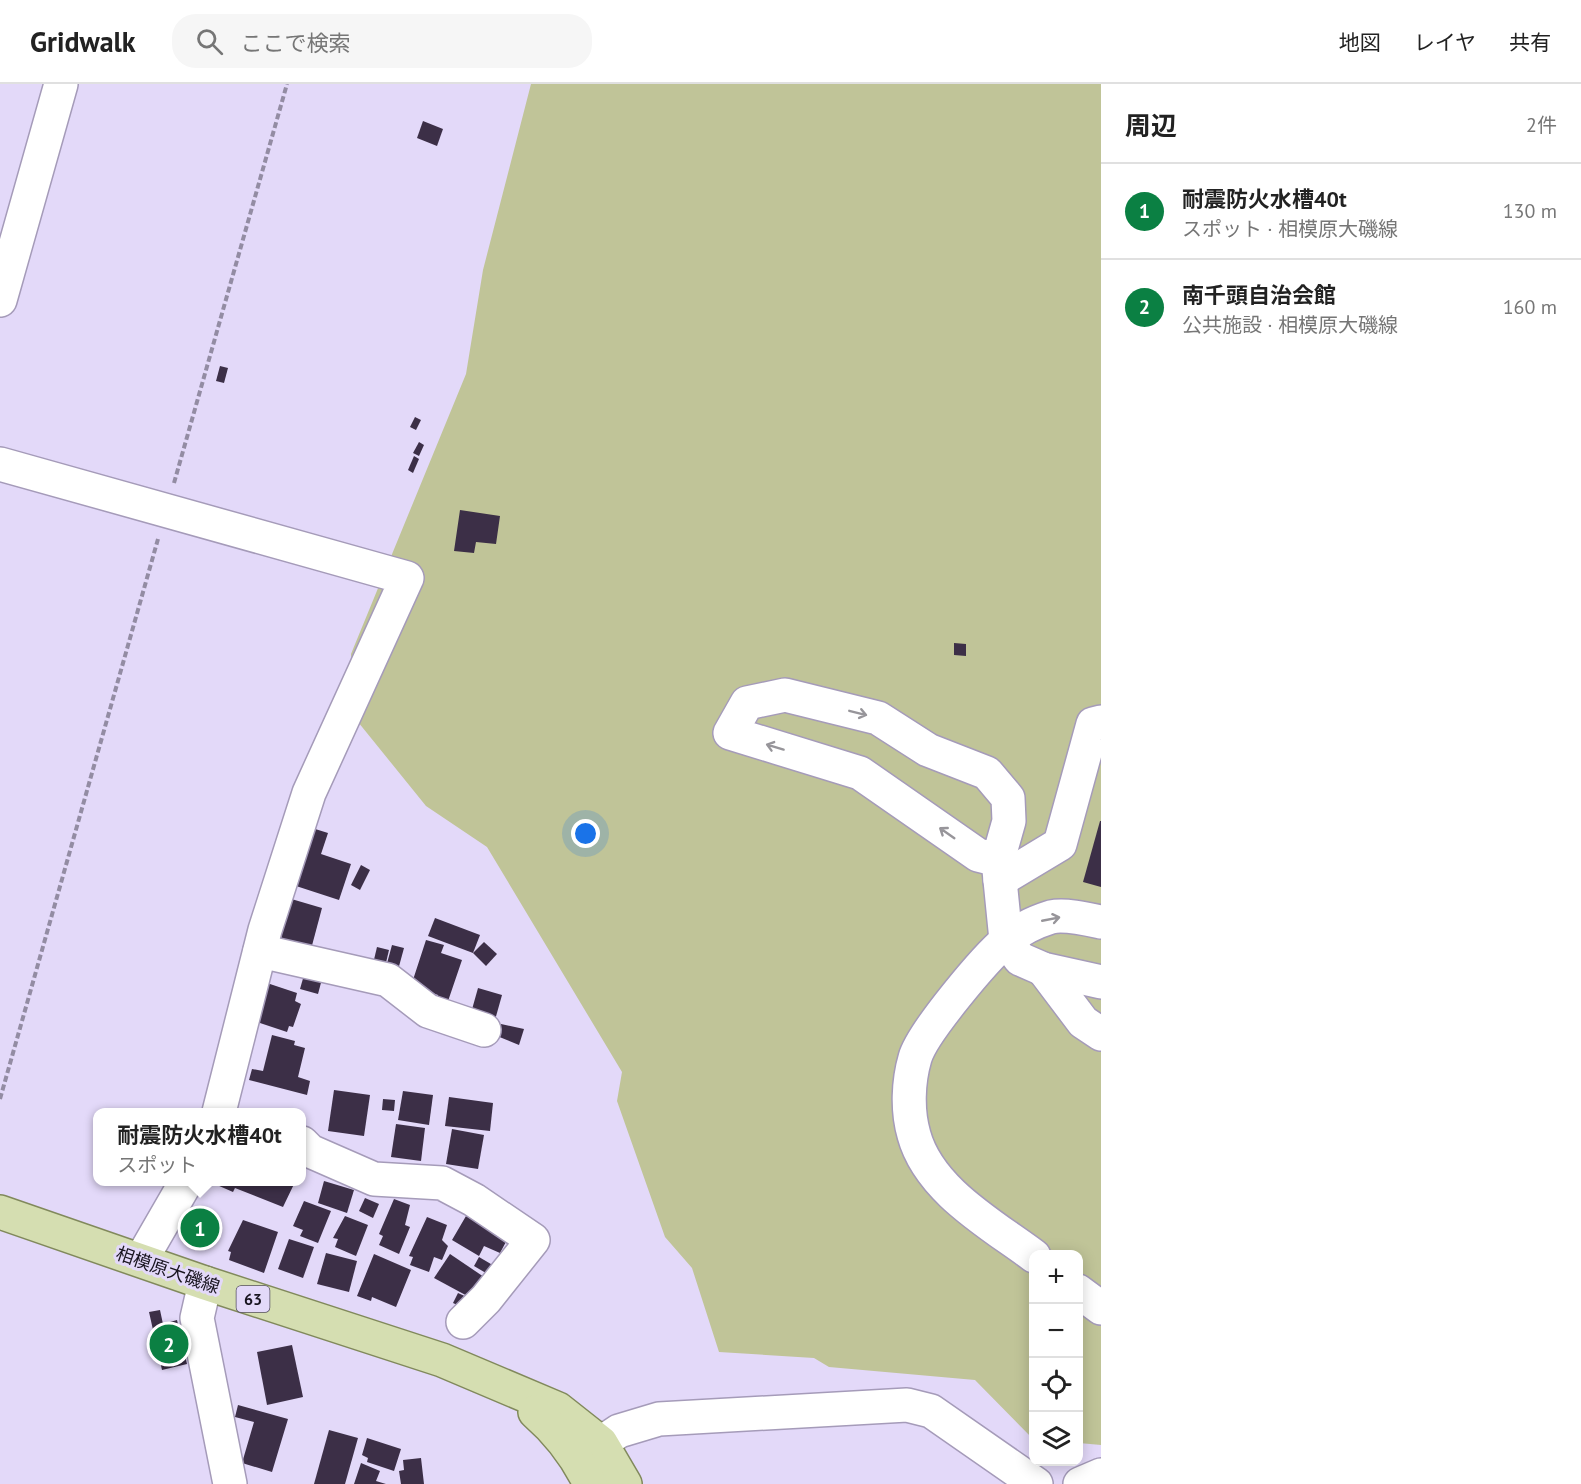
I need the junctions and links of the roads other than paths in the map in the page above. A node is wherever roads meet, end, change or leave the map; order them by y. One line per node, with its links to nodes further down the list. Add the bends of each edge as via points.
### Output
1 (61, 84): 2 (street)
2 (0, 300)
3 (0, 464): 8 (street, via 407,578 309,794)
4 (1101, 722): 5 (street, via 1094,724 1060,844)
5 (999, 870): 5 (street, one-way to 5, via 860,773 730,733 747,703 785,695 878,718 928,750 987,773 1008,798 1009,821); 7 (street)
6 (1101, 922): 7 (street, one-way to 6, via 1054,916)
7 (1006, 940): 9 (street, via 1020,959); 17 (street, via 939,1018 915,1056 909,1091 914,1135 929,1166 959,1200)
8 (260, 951): 11 (street, via 388,980 428,1011); 13 (street)
9 (1043, 969): 10 (street); 12 (street, via 1083,1022)
10 (1101, 982)
11 (472, 1030)
12 (1101, 1034)
13 (226, 1108)
14 (306, 1147): 22 (street, via 374,1179 442,1184 474,1200 533,1240)
15 (184, 1186): 18 (street)
16 (0, 1212): 18 (main road, 相模原大磯線 / 63)
17 (1029, 1252)
18 (141, 1260): 19 (main road, 相模原大磯線 / 63)
19 (205, 1283): 23 (main road, 相模原大磯線 / 63, via 442,1360); 26 (street, via 197,1318)
20 (1083, 1294): 21 (street)
21 (1101, 1308)
22 (463, 1322)
23 (506, 1388): 24 (main road, 相模原大磯線 / 63, via 558,1409); 27 (main road, 相模原大磯線 / 63, via 549,1425 581,1465)
24 (601, 1443): 28 (main road, 相模原大磯線 / 63); 29 (street, via 619,1431 659,1419 907,1405 931,1411)
25 (1101, 1475): 30 (street)
26 (230, 1484)
27 (590, 1484)
28 (625, 1484)
29 (1036, 1484)
30 (1080, 1484)

